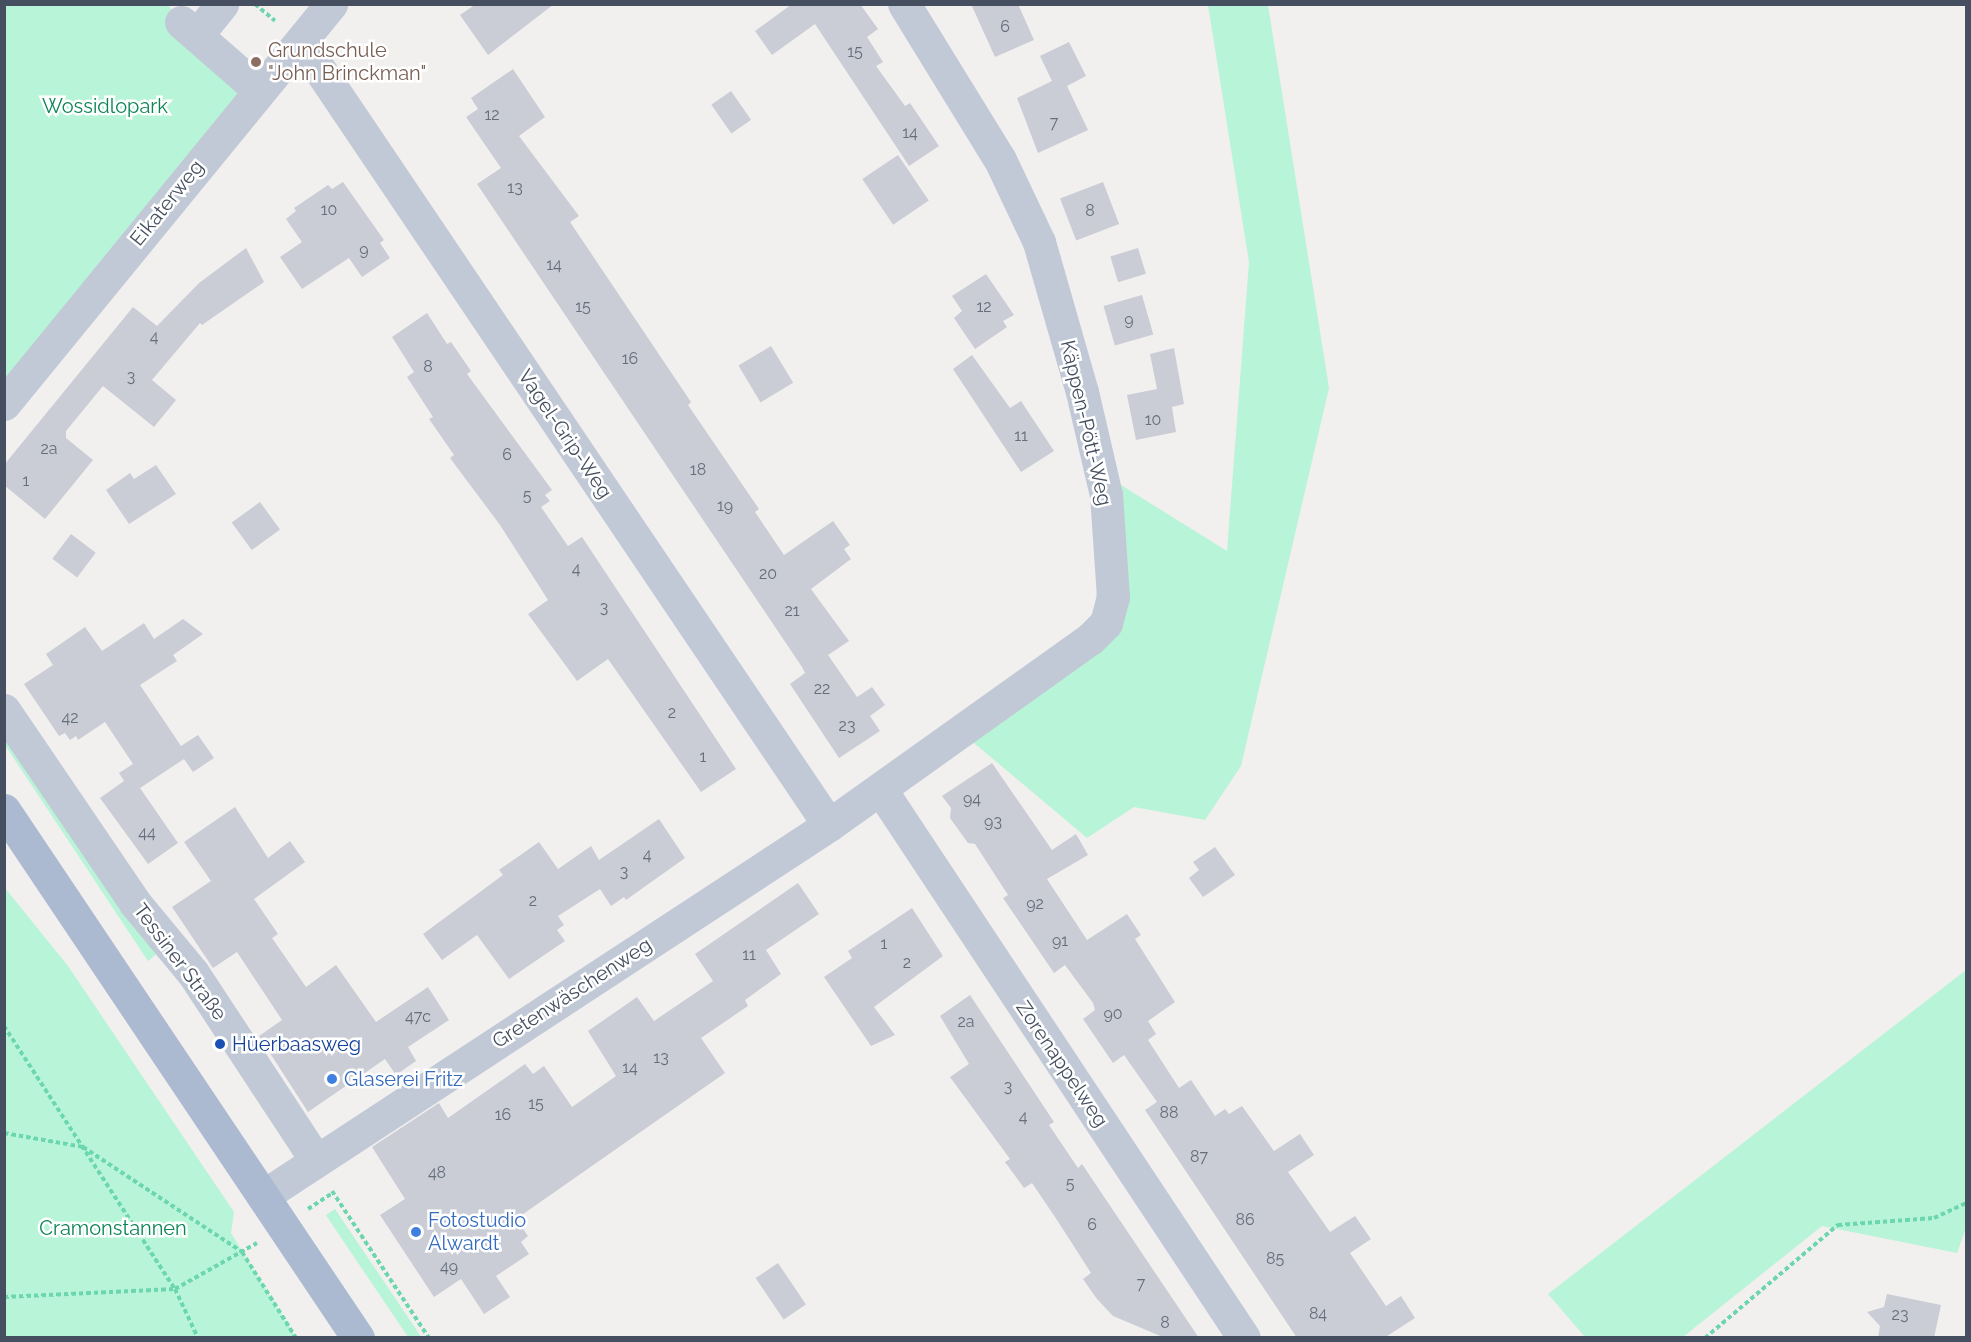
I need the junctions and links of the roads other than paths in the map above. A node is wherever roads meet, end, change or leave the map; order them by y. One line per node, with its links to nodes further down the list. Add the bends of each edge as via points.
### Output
1 (222, 4): 5 (street, via 189,28)
2 (331, 4): 4 (street, Eikaterweg)
3 (908, 8): 8 (street, Käppen-Pött-Weg, via 1000,160 1039,242 1106,495 1113,597 1106,623 1090,639)
4 (301, 42): 5 (street, Eikaterweg); 10 (street, Vagel-Grip-Weg)
5 (259, 90): 6 (street, Eikaterweg)
6 (4, 404)
7 (4, 710): 11 (street, Tessiner Straße, via 135,903 193,973)
8 (880, 790): 10 (street, Gretenwäschenweg); 14 (street, Zorenappelweg)
9 (4, 810): 12 (main road)
10 (829, 825): 11 (street, Gretenwäschenweg)
11 (316, 1160): 12 (street, Gretenwäschenweg)
12 (263, 1196): 13 (main road)
13 (358, 1338)
14 (1244, 1338)

